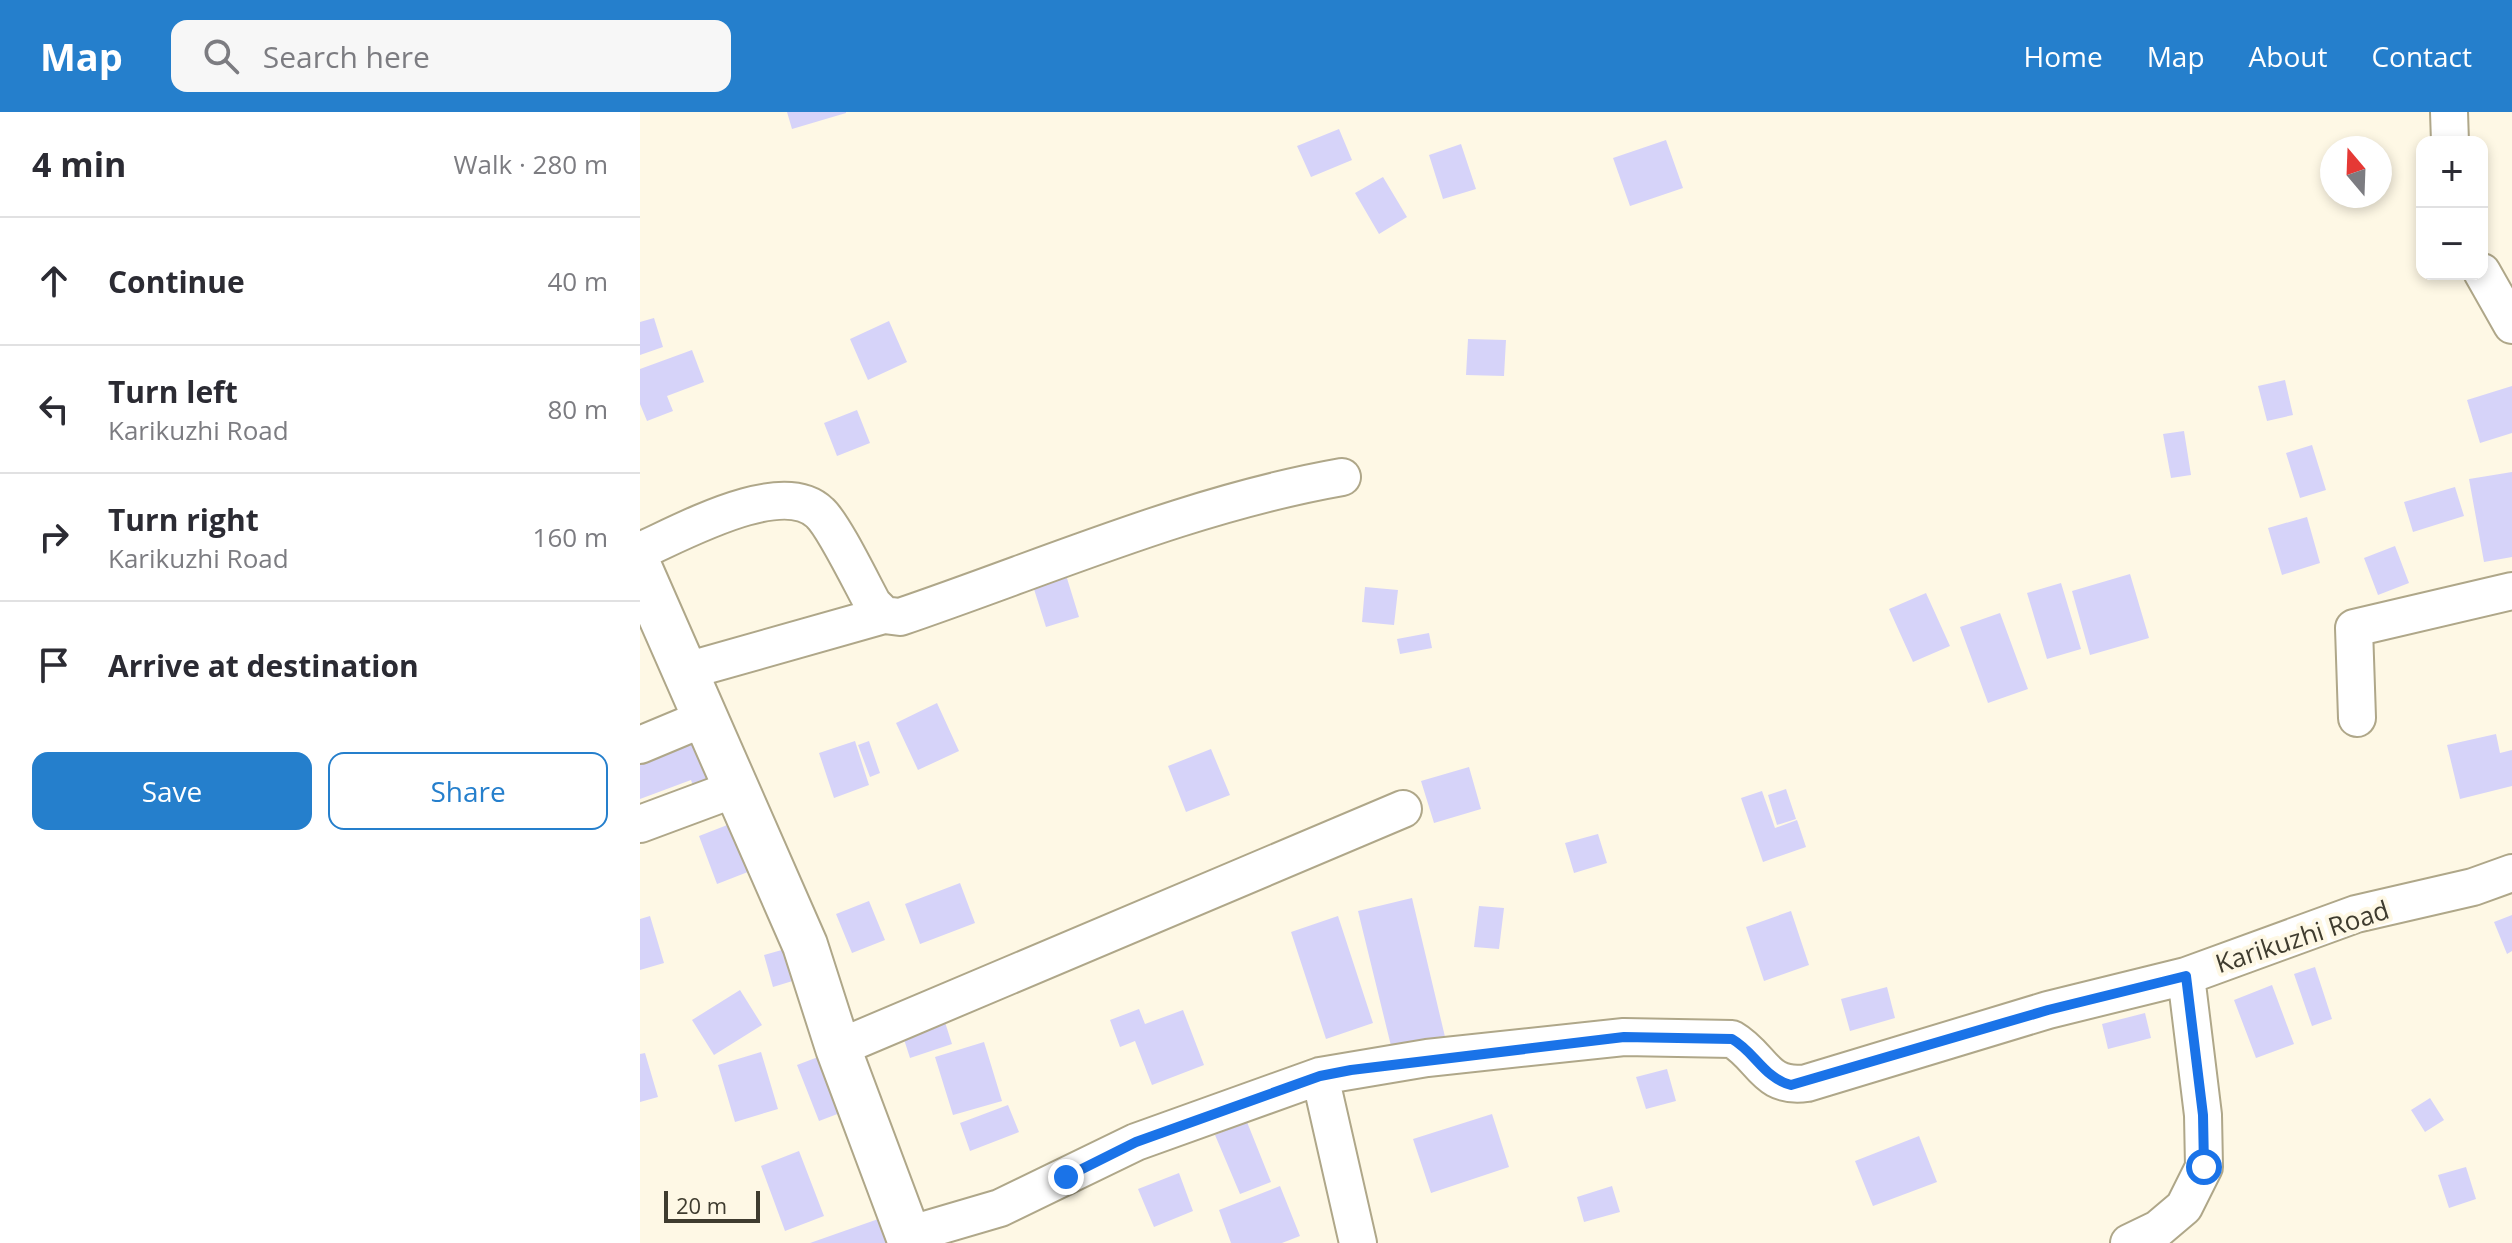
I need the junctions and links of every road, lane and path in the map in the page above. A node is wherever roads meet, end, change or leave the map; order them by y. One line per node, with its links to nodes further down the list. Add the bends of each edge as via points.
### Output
1 (2449, 112): 2 (street)
2 (2450, 136)
3 (2487, 280): 4 (street)
4 (2512, 325)
5 (1342, 477): 9 (street, via 1217,506 900,617)
6 (640, 551): 9 (street, via 767,501 796,499 820,513)
7 (640, 569): 10 (main road)
8 (2512, 591): 12 (street, via 2354,628)
9 (884, 615): 10 (street)
10 (686, 671): 11 (main road)
11 (707, 717): 13 (street); 14 (main road)
12 (2357, 718)
13 (640, 745)
14 (737, 788): 16 (street); 19 (main road, via 805,945)
15 (1403, 809): 19 (street)
16 (640, 824)
17 (2512, 873): 18 (street, Karikuzhi Road, via 2356,914)
18 (2186, 976): 20 (street, Karikuzhi Road, via 1791,1085 1777,1081 1732,1039 1624,1037 1427,1058); 23 (street, via 2204,1167 2184,1207 2158,1229)
19 (838, 1048): 21 (main road)
20 (1320, 1076): 21 (street, Karikuzhi Road, via 1136,1142 1000,1208); 22 (street)
21 (910, 1239)
22 (1358, 1243)
23 (2129, 1243)

